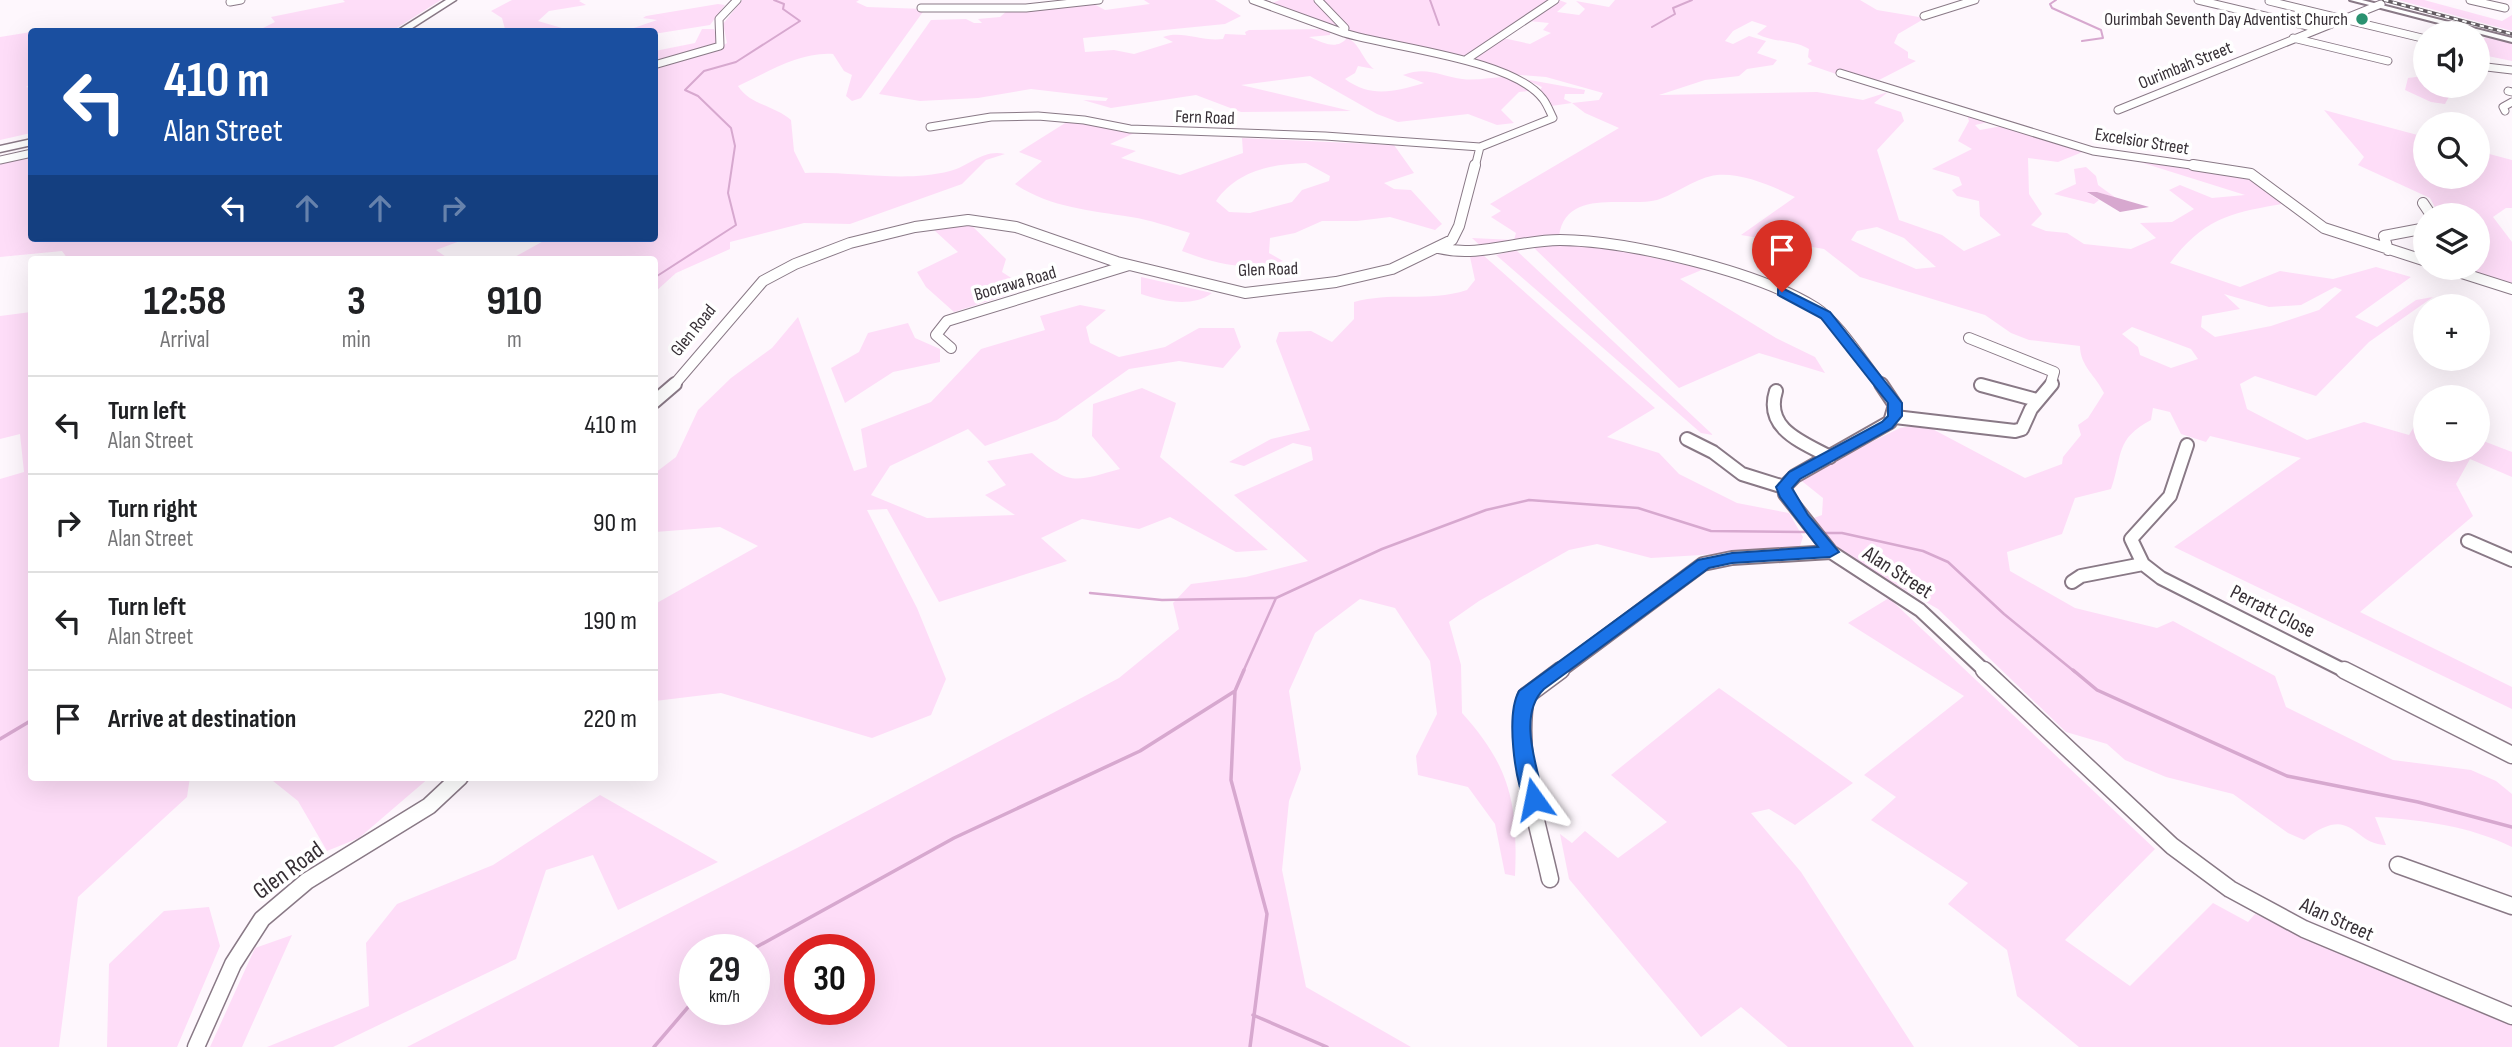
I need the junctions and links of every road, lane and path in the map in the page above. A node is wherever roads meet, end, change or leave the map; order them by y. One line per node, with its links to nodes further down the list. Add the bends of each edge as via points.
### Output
1 (241, 0): 14 (street)
2 (452, 0): 21 (highway)
3 (737, 0): 30 (street, via 720,16 720,46)
4 (1099, 0): 17 (street, via 1026,8)
5 (1253, 0): 24 (street)
6 (1318, 0): 24 (street, via 1345,28)
7 (1555, 0): 28 (street)
8 (1975, 0): 19 (street)
9 (2197, 0): 23 (street)
10 (2354, 0): 16 (main road)
11 (2364, 0): 16 (main road)
12 (2470, 0): 18 (street)
13 (2269, 1): 20 (street)
14 (230, 2)
15 (463, 2): 22 (highway)
16 (2379, 5): 20 (street, Ourimbah Street); 27 (main road)
17 (921, 8)
18 (2505, 8)
19 (1924, 16)
20 (2341, 18): 23 (street, Ourimbah Street); 25 (street)
21 (406, 28)
22 (422, 28)
23 (2316, 28): 26 (street, Ourimbah Street)
24 (1344, 33): 28 (street, via 1367,42)
25 (2413, 36)
26 (2293, 38): 29 (street); 35 (street, Ourimbah Street)
27 (2512, 39)
28 (1466, 59): 41 (street, via 1533,88 1546,99 1553,116)
29 (2388, 61)
30 (658, 64)
31 (2490, 67): 32 (street)
32 (2512, 70)
33 (1840, 73): 47 (street, Excelsior Street, via 2093,151 2251,174 2324,228)
34 (2512, 102): 36 (street, via 2503,107)
35 (2118, 110)
36 (2505, 111)
37 (930, 127): 41 (street, Fern Road, via 990,117 1038,116 1130,129)
38 (28, 137): 39 (highway)
39 (0, 143)
40 (28, 143): 42 (highway)
41 (1480, 147): 46 (street, Glen Road, via 1460,226 1452,240)
42 (0, 149)
43 (28, 154): 44 (street)
44 (0, 160)
45 (2413, 230): 47 (street, via 2384,236)
46 (1438, 248): 49 (street, Glen Road, via 1377,273 1259,292 1231,290); 58 (street, via 1471,255 1544,240 1586,242 1715,268 1761,283 1825,315 1892,398)
47 (2388, 250): 48 (street, Excelsior Street)
48 (2413, 257)
49 (1130, 265): 53 (street, Boorawa Road, via 947,321 936,335); 56 (street, Glen Road, via 1016,227 968,220 850,243 763,281)
50 (2484, 280): 51 (street)
51 (2512, 289)
52 (1969, 338): 57 (street, via 2054,372 2054,381)
53 (951, 348)
54 (1980, 385): 57 (street)
55 (1776, 391): 61 (street, via 1769,405 1771,416)
56 (658, 399)
57 (2037, 400): 58 (street, via 2022,429 2015,431)
58 (1895, 416): 61 (street)
59 (1687, 439): 62 (street, via 1742,474)
60 (2187, 445): 66 (street, via 2170,496 2131,539)
61 (1830, 457): 62 (street)
62 (1784, 487): 64 (street, Alan Street)
63 (2468, 541): 65 (street)
64 (1830, 552): 71 (street, via 1703,564 1526,696 1521,710 1523,747); 73 (street, Alan Street, via 1920,610 2172,846 2230,889 2304,929)
65 (2512, 559)
66 (2143, 565): 67 (street, via 2081,576); 68 (street, Perratt Close)
67 (2072, 582)
68 (2512, 755)
69 (457, 781): 74 (street, Glen Road, via 260,920)
70 (2398, 865): 72 (street)
71 (1550, 878)
72 (2512, 906)
73 (2512, 1016)
74 (196, 1047)

